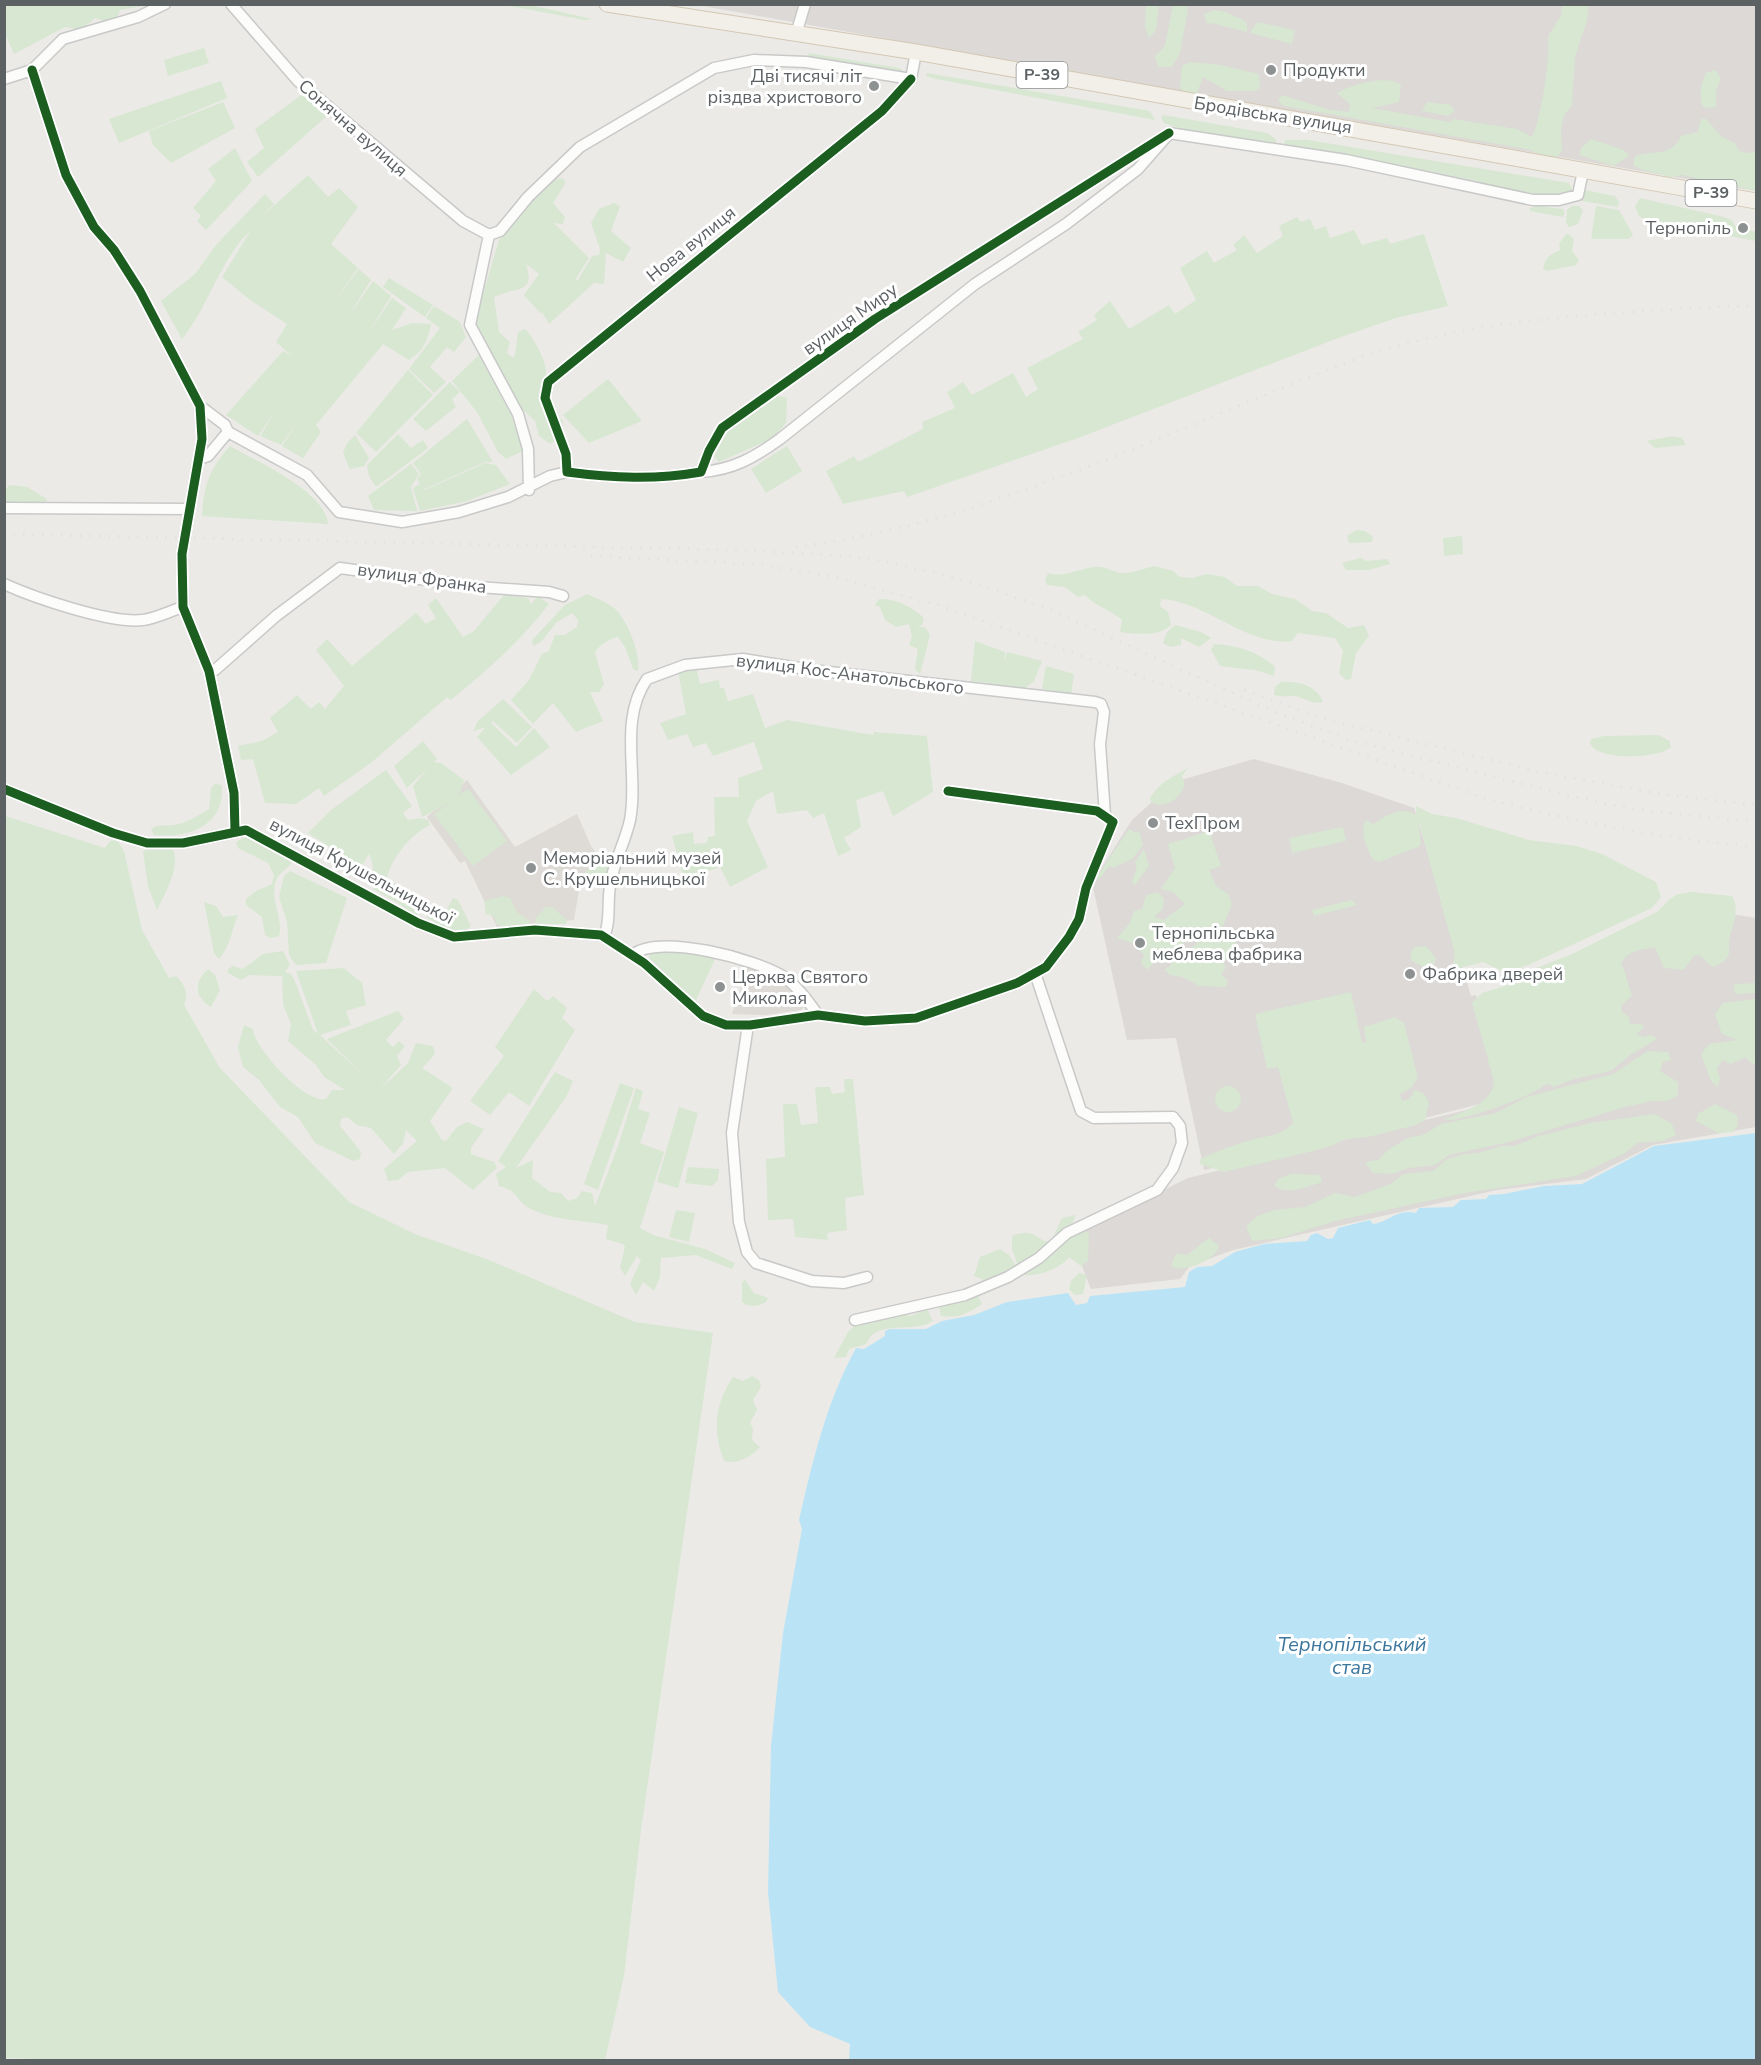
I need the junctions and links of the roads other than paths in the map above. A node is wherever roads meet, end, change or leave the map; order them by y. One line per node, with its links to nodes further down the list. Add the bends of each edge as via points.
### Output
1 (165, 4): 7 (street, via 138,17 63,39)
2 (231, 4): 13 (street, Сонячна вулиця, via 298,81 463,220)
3 (607, 4): 5 (main road, Р-39)
4 (805, 4): 5 (street)
5 (792, 33): 6 (main road, Бродівська вулиця / Р-39)
6 (916, 52): 9 (street); 11 (main road, Бродівська вулиця / Р-39)
7 (32, 70): 8 (street); 14 (street, via 66,175 94,227 140,291)
8 (4, 79)
9 (911, 79): 13 (street, via 806,62 754,60 714,68 580,147 528,197 500,231); 17 (street, Нова вулиця, via 882,111 548,382 545,398 566,454)
10 (1169, 133): 11 (street, via 1346,160 1533,200 1578,195); 18 (street, via 1130,176 975,284 780,439 751,460 727,469); 18 (street, вулиця Миру, via 875,319 722,428)
11 (1583, 171): 12 (main road, Бродівська вулиця / Р-39)
12 (1756, 201)
13 (489, 236): 19 (street, via 470,325 518,414 528,449)
14 (200, 406): 15 (street, via 225,425); 16 (street)
15 (228, 432): 16 (street, via 208,456); 19 (street, via 307,475 339,513 402,522 459,512)
16 (199, 459): 21 (street)
17 (567, 472): 18 (street, via 632,479); 19 (street)
18 (701, 472)
19 (529, 487)
20 (4, 508): 21 (street)
21 (190, 509): 24 (street, via 182,554)
22 (4, 584): 24 (street, via 127,620 144,620)
23 (563, 596): 25 (street, вулиця Франка, via 340,568)
24 (183, 607): 25 (street)
25 (209, 671): 29 (street, via 234,793)
26 (4, 789): 29 (street, via 147,843 183,843)
27 (948, 791): 28 (street, via 1033,800 1097,811)
28 (1109, 818): 30 (street, вулиця Кос-Анатольського, via 1100,744 1104,712 1101,704 743,659 685,665 647,679 638,698 630,749 630,820 611,876 609,927); 32 (street, вулиця Крушельницької, via 1079,919 1056,956)
29 (235, 831): 30 (street, вулиця Крушельницької, via 257,834 446,935 473,937 535,930)
30 (604, 936): 31 (street, вулиця Крушельницької)
31 (632, 955): 33 (street, via 639,950 677,947 708,951 764,967 798,989); 34 (street, вулиця Крушельницької, via 703,1016 726,1025)
32 (1035, 973): 33 (street, вулиця Крушельницької, via 916,1018 865,1021); 36 (street, via 1081,1111 1094,1118 1173,1117 1180,1126 1182,1143 1173,1168 1157,1190 1067,1233 1039,1258 1008,1277 966,1295)
33 (818, 1015): 34 (street, вулиця Крушельницької)
34 (748, 1025): 35 (street, via 732,1133 739,1221 747,1251 756,1263 812,1281 844,1283)
35 (867, 1277)
36 (855, 1320)

